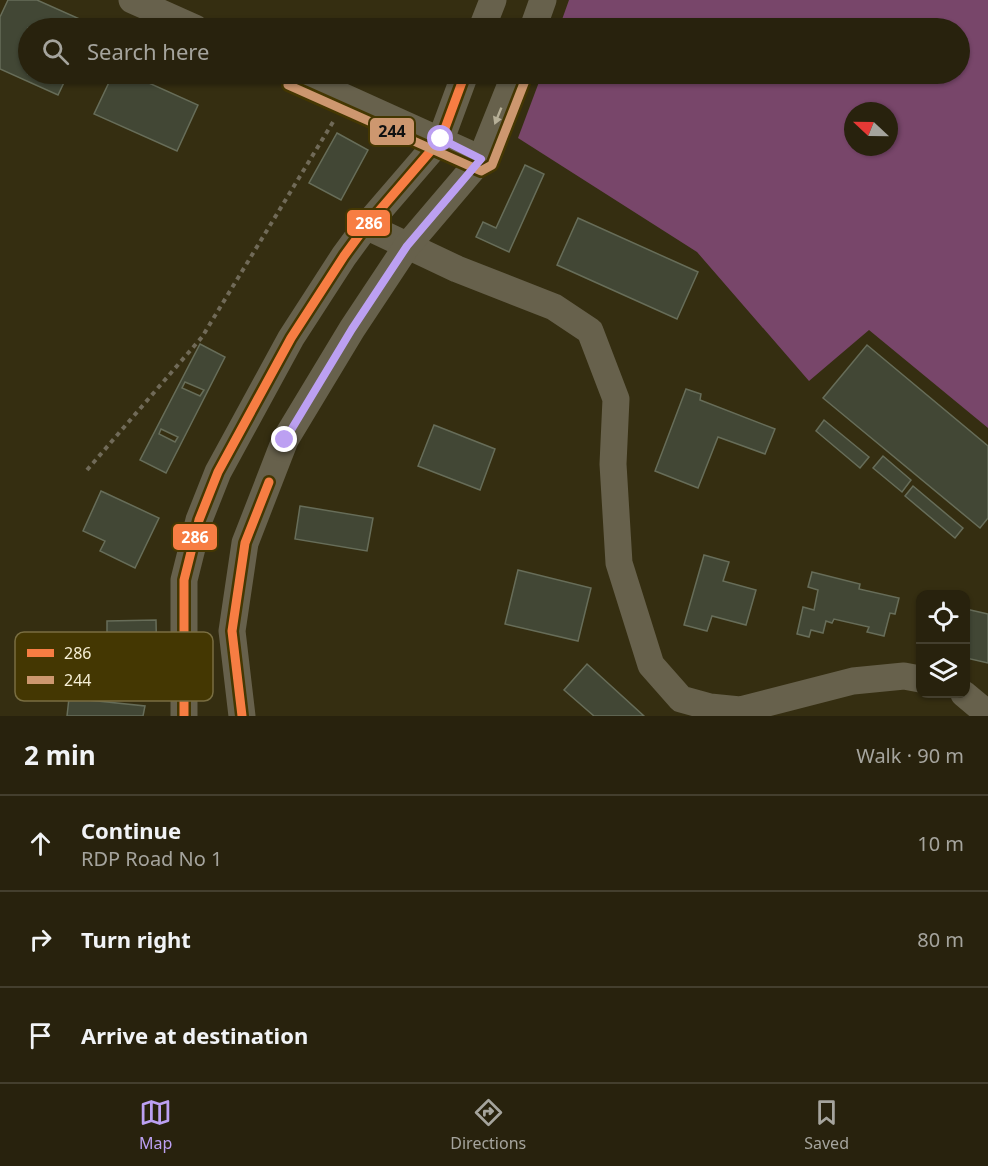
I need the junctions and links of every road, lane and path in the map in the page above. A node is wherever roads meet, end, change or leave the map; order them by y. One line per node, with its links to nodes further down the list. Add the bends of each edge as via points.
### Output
1 (132, 0): 4 (street)
2 (493, 0): 5 (street)
3 (543, 0): 6 (street)
4 (172, 18)
5 (486, 18)
6 (537, 18)
7 (316, 84): 10 (street)
8 (461, 84): 11 (street)
9 (511, 84): 12 (street, one-way to 12)
10 (347, 98): 11 (street); 15 (path, via 202,337)
11 (441, 139): 12 (street); 13 (street)
12 (481, 159): 14 (street)
13 (366, 226): 14 (street); 16 (street, via 291,338 218,472 199,520 184,580)
14 (407, 246): 17 (street, via 554,307 590,331 615,399 619,563 651,665 681,699 740,710 853,681); 22 (street, via 285,440 245,543 232,631)
15 (87, 470)
16 (184, 632)
17 (916, 678)
18 (970, 698): 20 (street)
19 (183, 701): 21 (street)
20 (988, 714)
21 (183, 716)
22 (242, 716)

